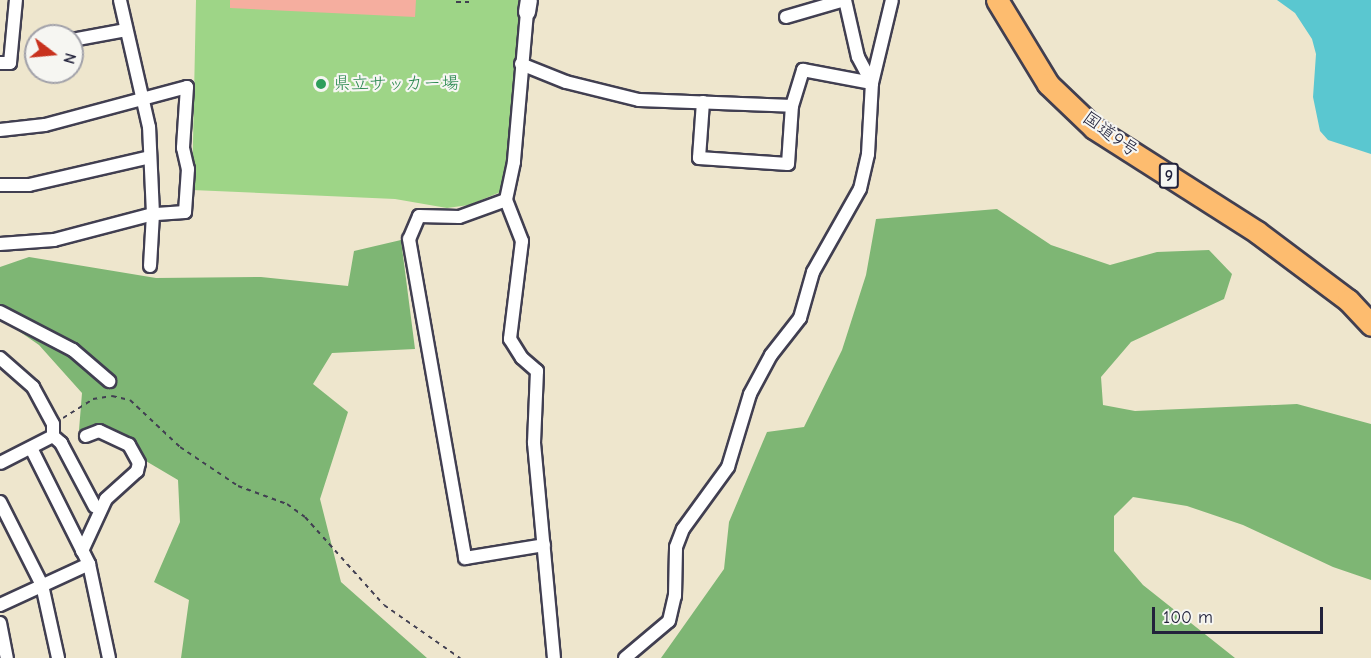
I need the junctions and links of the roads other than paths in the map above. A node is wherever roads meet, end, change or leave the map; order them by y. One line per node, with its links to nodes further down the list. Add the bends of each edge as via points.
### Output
1 (16, 0): 10 (street, via 10,63)
2 (120, 0): 8 (street)
3 (844, 0): 7 (street); 12 (street, via 858,57)
4 (892, 0): 12 (street)
5 (997, 0): 24 (highway, 国道9号 / 9, via 1048,84 1094,128 1257,232 1348,300)
6 (528, 6): 11 (street)
7 (786, 17)
8 (126, 30): 9 (street); 13 (street)
9 (84, 38)
10 (0, 63)
11 (521, 64): 14 (street, via 566,82 639,100); 19 (street, via 514,162)
12 (872, 83): 15 (street, via 802,70); 43 (street, via 868,154 860,189 813,272 800,318 771,355 750,394 728,468 683,530 675,555 675,596 669,621)
13 (141, 102): 16 (street, via 45,125); 17 (street, via 149,127); 20 (street, via 187,87 183,148 188,169 185,212)
14 (703, 102): 15 (street); 15 (street, via 699,158 788,164)
15 (792, 106)
16 (0, 130)
17 (150, 157): 18 (street, via 29,185); 20 (street)
18 (0, 185)
19 (506, 200): 33 (street, via 522,241 510,339 522,358 537,371 534,443); 33 (street, via 459,217 419,216 408,239 465,558)
20 (153, 214): 21 (street, via 54,240); 22 (street)
21 (0, 244)
22 (150, 266)
23 (0, 312): 26 (street, via 73,350)
24 (1371, 324)
25 (0, 357): 27 (street, via 33,387)
26 (109, 381)
27 (53, 430): 29 (street); 32 (street)
28 (86, 436): 34 (street, via 99,431 129,445 139,462 137,471 106,499)
29 (31, 448): 30 (street); 34 (street)
30 (0, 463)
31 (0, 502): 36 (street)
32 (95, 507)
33 (544, 545): 42 (street)
34 (82, 551): 35 (street)
35 (89, 564): 36 (street); 41 (street)
36 (42, 585): 37 (street); 40 (street)
37 (0, 605)
38 (0, 623): 39 (street)
39 (7, 658)
40 (58, 658)
41 (109, 658)
42 (554, 658)
43 (625, 658)

